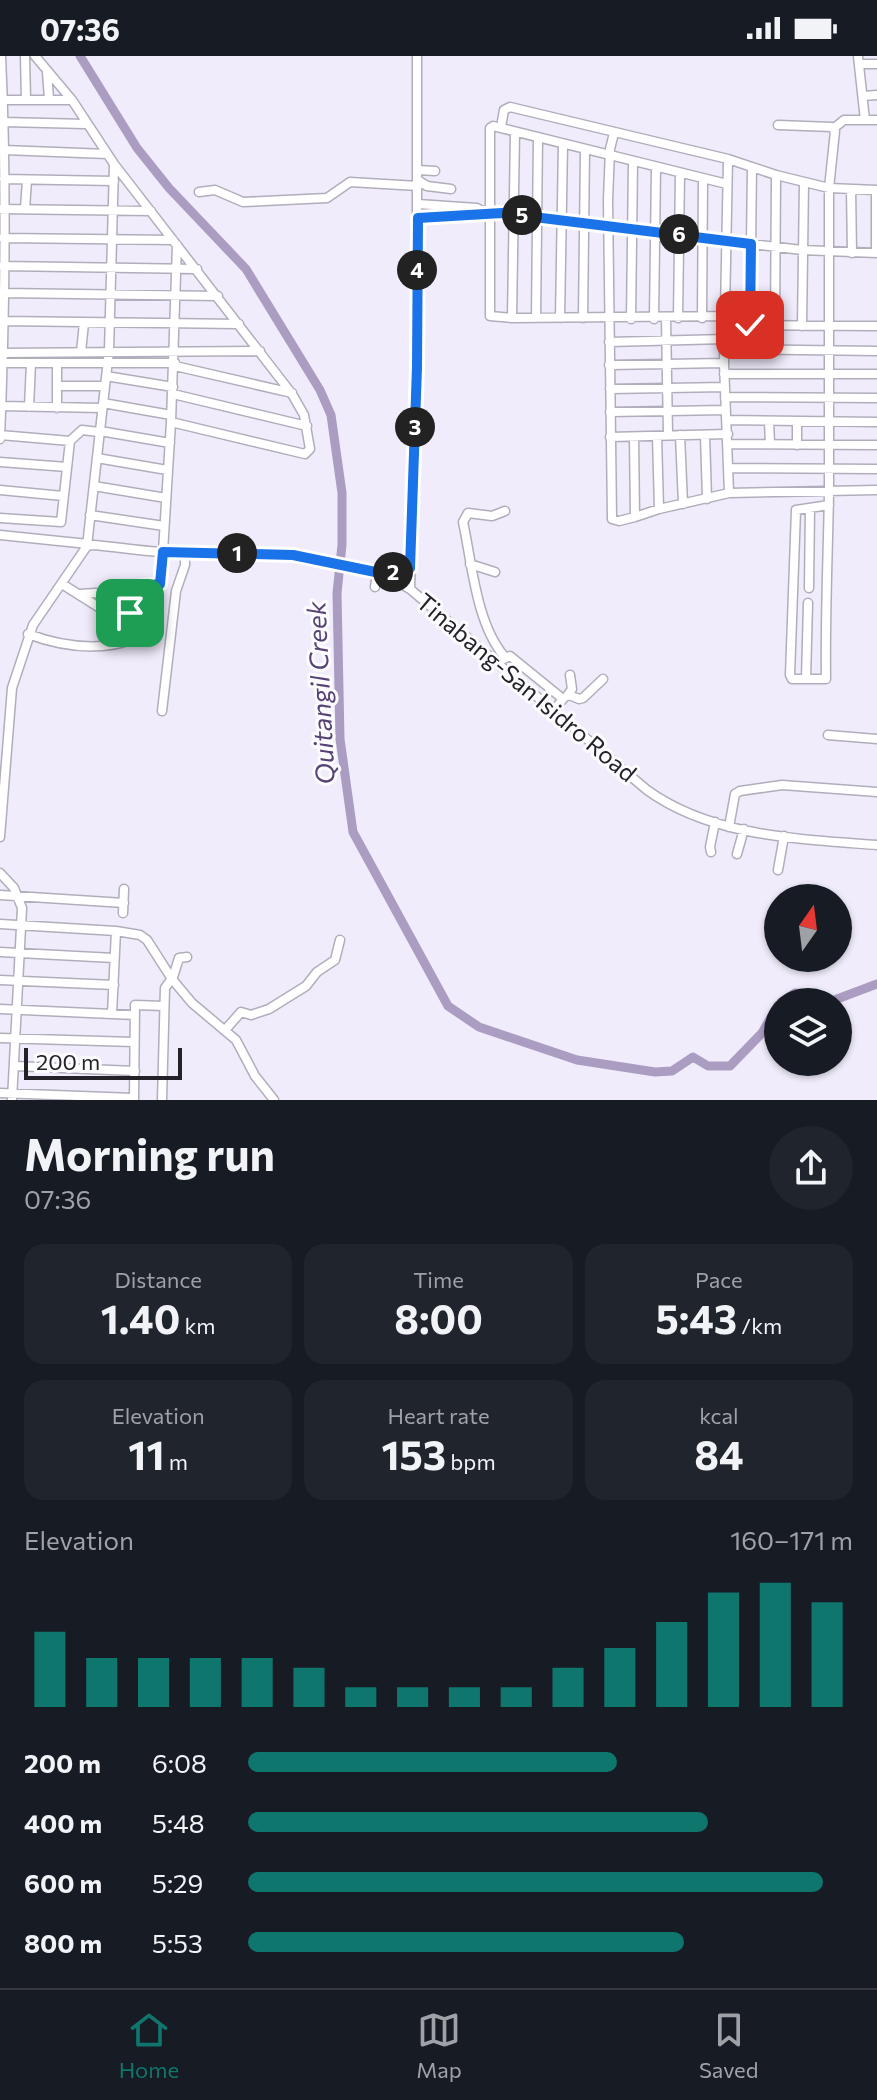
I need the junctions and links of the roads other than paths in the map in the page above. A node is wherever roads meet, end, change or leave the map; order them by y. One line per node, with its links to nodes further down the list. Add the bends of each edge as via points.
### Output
1 (1, 56): 11 (street)
2 (25, 56): 12 (street)
3 (35, 56): 7 (street)
4 (417, 56): 34 (street, Tinabang-San Isidro Road)
5 (859, 60): 6 (street); 9 (street)
6 (877, 64)
7 (47, 71): 10 (street); 13 (street)
8 (877, 95): 9 (street)
9 (863, 96): 14 (street)
10 (49, 99): 12 (street); 13 (street)
11 (3, 100): 12 (street); 16 (street)
12 (26, 100)
13 (72, 100): 17 (street)
14 (865, 120): 15 (street); 20 (street, via 844,120)
15 (877, 120)
16 (4, 122): 17 (street); 25 (street)
17 (86, 124): 27 (street)
18 (778, 125): 20 (street)
19 (501, 127): 21 (street); 22 (street, via 507,107); 55 (street, via 490,128)
20 (834, 128): 45 (street)
21 (515, 132): 23 (street); 56 (street)
22 (614, 133): 28 (street); 29 (street)
23 (538, 137): 24 (street); 57 (street)
24 (563, 144): 26 (street); 59 (street)
25 (4, 150): 27 (street); 38 (street)
26 (585, 150): 28 (street); 60 (street)
27 (107, 154): 31 (street)
28 (609, 157): 30 (street); 61 (street)
29 (728, 159): 33 (street); 44 (street)
30 (633, 162): 32 (street); 62 (street)
31 (114, 164): 41 (street); 54 (street)
32 (656, 167): 36 (street); 63 (street)
33 (752, 167): 37 (street); 70 (street)
34 (418, 170): 35 (street); 43 (street, Tinabang-San Isidro Road)
35 (435, 171)
36 (680, 173): 39 (street); 64 (street)
37 (776, 175): 42 (street); 71 (street)
38 (4, 179): 40 (street); 51 (street)
39 (703, 179): 44 (street); 65 (street)
40 (27, 180): 41 (street); 52 (street)
41 (114, 181): 53 (street)
42 (804, 182): 45 (street); 72 (street)
43 (418, 183): 46 (street); 49 (street, via 350,182 327,198 243,202 215,190); 50 (street, Tinabang-San Isidro Road)
44 (727, 184): 68 (street)
45 (829, 188): 47 (street); 73 (street)
46 (451, 189)
47 (851, 189): 48 (street); 74 (street)
48 (876, 190): 75 (street)
49 (199, 192)
50 (418, 204): 55 (street); 58 (street, Tinabang-San Isidro Road)
51 (2, 209): 52 (street); 66 (street)
52 (25, 209): 53 (street)
53 (113, 211): 54 (street); 67 (street)
54 (151, 211): 69 (street)
55 (487, 212): 56 (street); 58 (street); 84 (street, via 488,313)
56 (513, 214): 57 (street); 84 (street)
57 (537, 217): 59 (street); 85 (street)
58 (418, 218): 191 (street, Tinabang-San Isidro Road)
59 (561, 220): 60 (street); 86 (street)
60 (585, 223): 61 (street); 87 (street)
61 (608, 225): 62 (street); 88 (street)
62 (631, 229): 63 (street); 91 (street)
63 (655, 232): 64 (street); 92 (street)
64 (679, 234): 65 (street); 89 (street)
65 (703, 237): 68 (street); 90 (street)
66 (3, 238): 67 (street); 76 (street)
67 (112, 238): 69 (street); 77 (street)
68 (726, 240): 70 (street); 94 (street)
69 (175, 242): 78 (street); 79 (street)
70 (751, 244): 71 (street); 100 (street)
71 (774, 247): 72 (street); 101 (street)
72 (802, 250): 73 (street); 102 (street)
73 (829, 253): 74 (street); 104 (street)
74 (852, 253): 75 (street)
75 (876, 253)
76 (3, 266): 77 (street); 80 (street)
77 (111, 266): 78 (street); 81 (street)
78 (177, 269): 79 (street); 82 (street)
79 (197, 269): 83 (street)
80 (3, 293): 81 (street); 95 (street)
81 (110, 294): 82 (street); 97 (street)
82 (177, 296): 83 (street); 99 (street)
83 (218, 296): 98 (street)
84 (512, 318): 85 (street)
85 (536, 318): 86 (street)
86 (560, 318): 87 (street)
87 (583, 318): 88 (street)
88 (608, 318): 91 (street); 105 (street)
89 (678, 318): 90 (street); 93 (street)
90 (702, 318): 94 (street)
91 (631, 319): 92 (street)
92 (654, 319): 93 (street)
93 (666, 319): 106 (street)
94 (725, 320): 100 (street); 107 (street)
95 (3, 321): 96 (street); 114 (street)
96 (84, 323): 97 (street); 112 (street)
97 (109, 323): 99 (street); 109 (street)
98 (239, 324): 99 (street); 110 (street)
99 (176, 325): 113 (street)
100 (750, 325): 101 (street)
101 (775, 326): 102 (street)
102 (802, 326): 104 (street)
103 (877, 326): 104 (street)
104 (830, 327): 108 (street)
105 (609, 342): 106 (street); 120 (street)
106 (666, 342): 107 (street); 121 (street)
107 (725, 344): 108 (street); 118 (street)
108 (830, 350): 111 (street); 123 (street)
109 (109, 351): 112 (street); 113 (street); 115 (street)
110 (260, 351): 113 (street); 131 (street)
111 (877, 351)
112 (81, 352): 114 (street)
113 (175, 353): 119 (street)
114 (2, 358): 116 (street); 134 (street)
115 (108, 362): 117 (street); 119 (street); 125 (street)
116 (31, 363): 117 (street); 136 (street)
117 (57, 363): 126 (street)
118 (724, 363): 121 (street); 122 (street)
119 (175, 365): 129 (street); 131 (street)
120 (609, 365): 121 (street); 127 (street)
121 (666, 365): 128 (street)
122 (724, 374): 123 (street); 130 (street)
123 (830, 374): 124 (street); 132 (street)
124 (877, 374)
125 (105, 381): 126 (street); 129 (street); 135 (street)
126 (57, 386): 137 (street)
127 (610, 389): 128 (street); 138 (street)
128 (667, 389): 130 (street); 139 (street)
129 (173, 390): 141 (street); 146 (street)
130 (725, 392): 132 (street); 140 (street)
131 (292, 394): 146 (street)
132 (830, 398): 133 (street); 144 (street)
133 (877, 398)
134 (1, 406): 136 (street); 152 (street)
135 (102, 406): 137 (street); 141 (street); 147 (street)
136 (29, 407): 137 (street)
137 (57, 408)
138 (610, 412): 139 (street); 153 (street)
139 (668, 413): 140 (street); 148 (street)
140 (726, 415): 142 (street); 155 (street)
141 (171, 418): 146 (street, via 305,454 310,449); 157 (street)
142 (769, 421): 143 (street); 158 (street)
143 (797, 421): 144 (street); 159 (street)
144 (830, 421): 145 (street); 160 (street)
145 (877, 422)
146 (307, 426)
147 (100, 431): 156 (street, via 82,430); 157 (street); 162 (street)
148 (668, 435): 149 (street); 151 (street)
149 (680, 435): 150 (street); 177 (street)
150 (705, 435): 155 (street); 176 (street)
151 (657, 436): 154 (street); 180 (street)
152 (0, 437): 156 (street)
153 (610, 437): 154 (street); 183 (street, via 611,517)
154 (634, 437): 183 (street)
155 (728, 439): 158 (street); 165 (street)
156 (70, 441): 164 (street)
157 (170, 443): 168 (street)
158 (770, 444): 159 (street)
159 (797, 445): 160 (street)
160 (829, 445): 161 (street); 166 (street)
161 (877, 445)
162 (97, 458): 168 (street); 169 (street)
163 (0, 462): 164 (street)
164 (67, 467): 174 (street)
165 (729, 468): 166 (street); 173 (street)
166 (829, 469): 167 (street); 172 (street)
167 (877, 469)
168 (167, 470): 175 (street)
169 (94, 486): 175 (street); 182 (street)
170 (0, 490): 174 (street)
171 (877, 490): 172 (street)
172 (829, 492): 173 (street); 178 (street)
173 (729, 493): 176 (street)
174 (63, 496): 184 (street, via 59,523)
175 (166, 498): 185 (street)
176 (707, 499): 177 (street)
177 (683, 504): 180 (street)
178 (829, 505): 179 (street); 199 (street)
179 (810, 508): 196 (street, via 796,510); 198 (street)
180 (659, 509): 183 (street)
181 (505, 511): 190 (street, via 465,515)
182 (90, 515): 185 (street); 187 (street)
183 (635, 517)
184 (0, 518)
185 (164, 526): 188 (street)
186 (0, 535): 187 (street)
187 (88, 545): 188 (street); 194 (street)
188 (163, 552): 189 (street); 195 (street)
189 (185, 552): 193 (street, via 293,555); 213 (street)
190 (470, 564): 192 (street); 207 (street)
191 (410, 568): 193 (street); 200 (street, Tinabang-San Isidro Road)
192 (495, 572)
193 (381, 573): 197 (street); 200 (street)
194 (62, 584): 201 (street); 206 (street)
195 (160, 584): 202 (street, via 136,587); 206 (street, via 153,625 138,638 66,645)
196 (794, 586): 198 (street); 203 (street)
197 (375, 587)
198 (809, 588): 199 (street)
199 (827, 588): 205 (street)
200 (410, 589): 207 (street, Tinabang-San Isidro Road)
201 (78, 594): 202 (street); 202 (street, via 100,608 127,615)
202 (132, 601)
203 (793, 602): 204 (street); 210 (street, via 790,675)
204 (808, 603): 205 (street); 210 (street)
205 (827, 603): 210 (street, via 826,679)
206 (28, 634): 216 (street, via 12,688)
207 (501, 660): 211 (street, via 510,656); 212 (street, Tinabang-San Isidro Road)
208 (570, 675): 211 (street, via 572,689)
209 (603, 679): 211 (street, via 583,698)
210 (806, 679)
211 (566, 697): 212 (street)
212 (554, 710): 219 (street, Tinabang-San Isidro Road, via 653,794)
213 (162, 711)
214 (828, 735): 215 (street)
215 (877, 739)
216 (4, 743): 217 (street)
217 (3, 773): 223 (street)
218 (877, 792): 220 (street, via 782,785 740,791)
219 (715, 822): 220 (street, Tinabang-San Isidro Road); 225 (street)
220 (729, 827): 221 (street, Tinabang-San Isidro Road)
221 (744, 829): 222 (street, Tinabang-San Isidro Road); 226 (street)
222 (784, 836): 224 (street, Tinabang-San Isidro Road); 227 (street)
223 (0, 837)
224 (877, 845)
225 (711, 852)
226 (737, 854)
227 (778, 870)
228 (0, 873): 231 (street)
229 (124, 889): 231 (street, via 123,908)
230 (0, 895): 231 (street)
231 (18, 896): 233 (street)
232 (0, 924): 233 (street)
233 (21, 926): 234 (street); 237 (street)
234 (116, 931): 239 (street); 240 (street, via 147,940)
235 (340, 940): 249 (street, via 335,960 306,986 269,1009 251,1015 241,1012)
236 (0, 952): 237 (street)
237 (20, 953): 239 (street); 242 (street)
238 (187, 957): 240 (street, via 179,958)
239 (114, 958): 243 (street)
240 (172, 979): 244 (street, via 165,988); 249 (street, via 192,1003)
241 (0, 980): 242 (street)
242 (18, 981): 243 (street); 246 (street)
243 (114, 985): 247 (street)
244 (164, 1006): 248 (street, via 135,1005); 258 (street)
245 (0, 1009): 246 (street)
246 (17, 1009): 247 (street); 251 (street)
247 (112, 1014): 248 (street)
248 (135, 1015): 252 (street)
249 (226, 1029): 259 (street)
250 (0, 1038): 251 (street)
251 (15, 1039): 252 (street); 253 (street)
252 (134, 1042): 254 (street)
253 (14, 1066): 254 (street); 256 (street)
254 (135, 1071): 257 (street)
255 (0, 1093): 256 (street)
256 (12, 1097): 257 (street)
257 (134, 1099)
258 (162, 1100)
259 (274, 1100)

